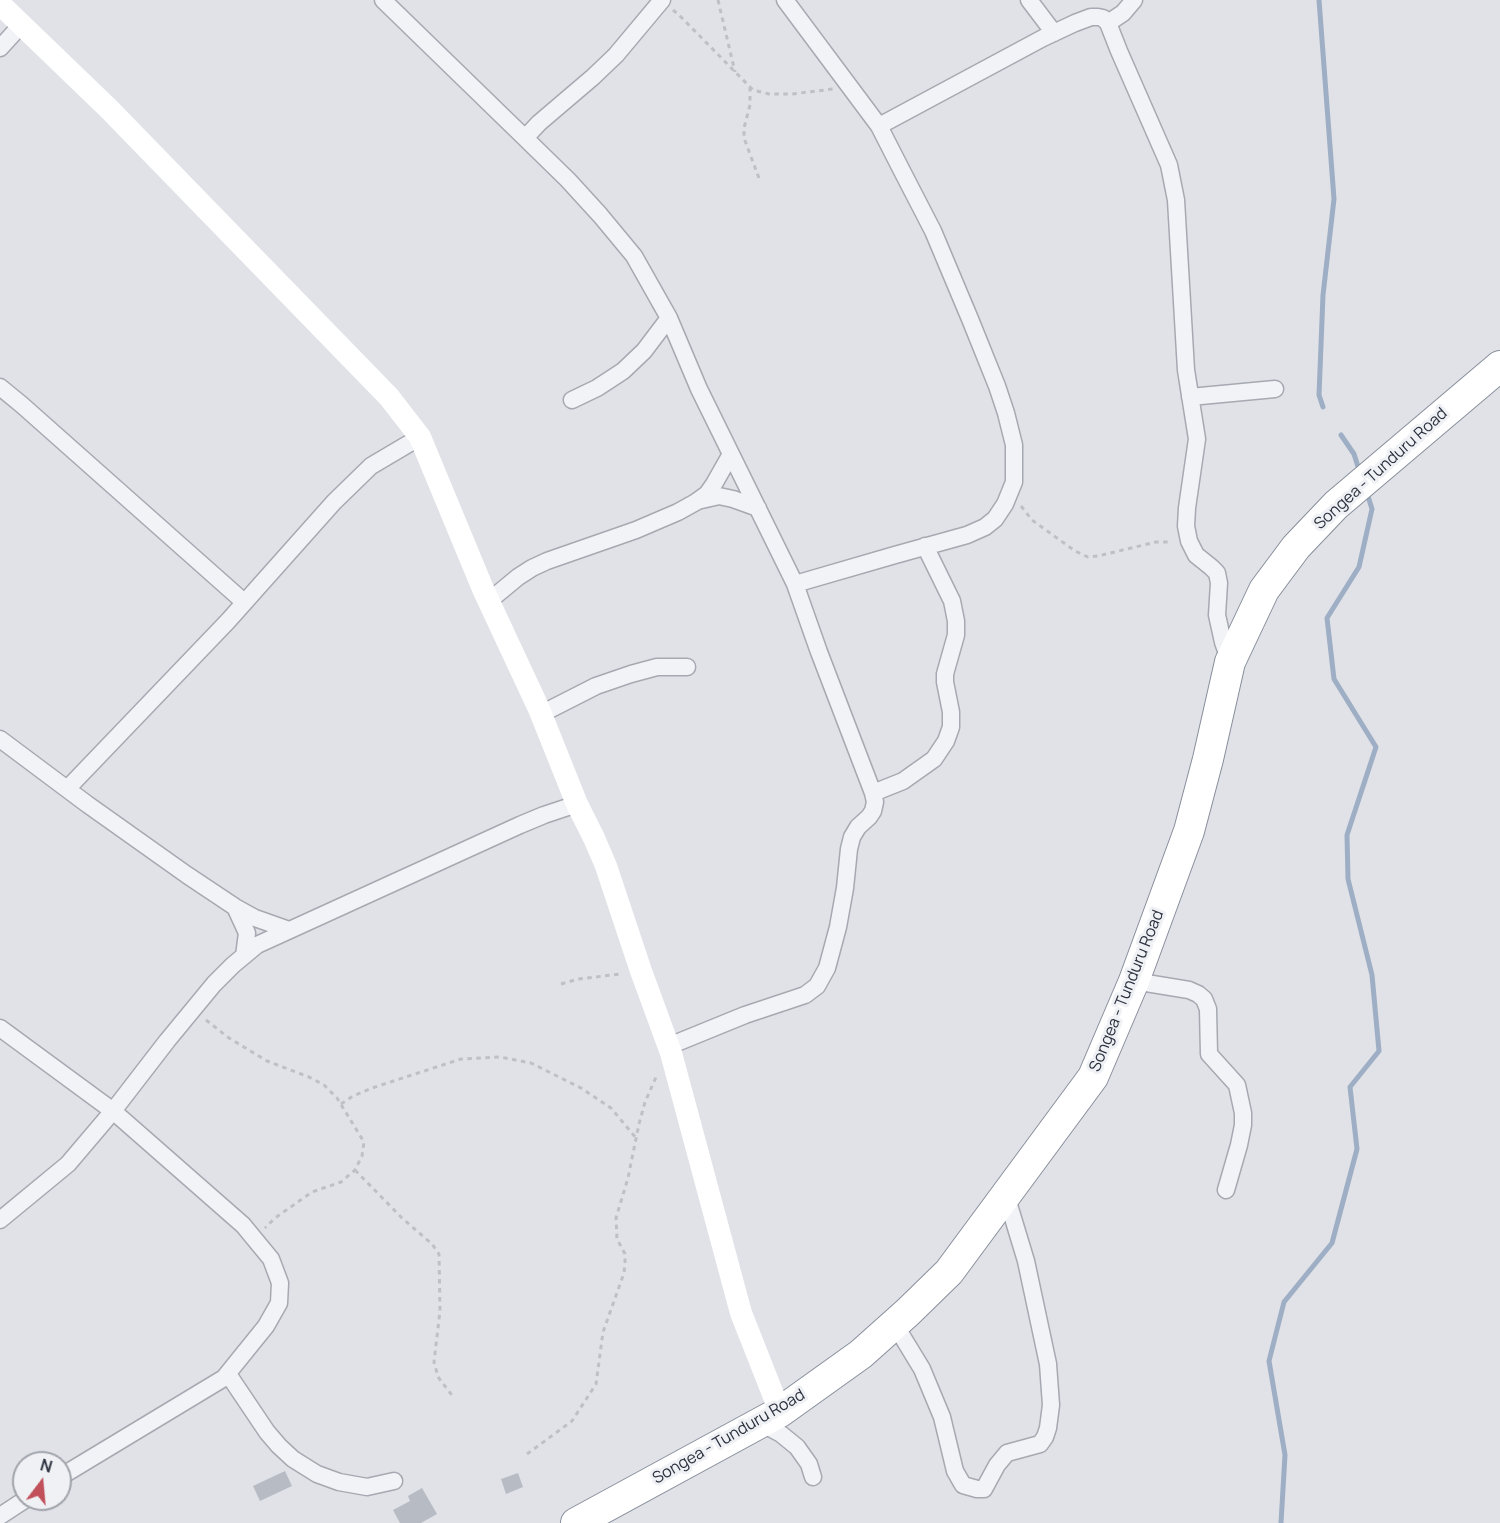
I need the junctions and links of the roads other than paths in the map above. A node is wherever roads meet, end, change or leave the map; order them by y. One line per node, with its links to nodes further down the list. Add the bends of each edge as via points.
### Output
1 (383, 0): 12 (street)
2 (785, 0): 11 (street)
3 (1029, 0): 9 (street)
4 (1134, 0): 7 (street, via 1124,13)
5 (662, 1): 12 (street, via 616,55)
6 (0, 4): 8 (street)
7 (1108, 22): 9 (street, via 1091,17); 17 (street, via 1169,165 1176,200)
8 (21, 26): 10 (street); 19 (street, via 109,110 389,397)
9 (1054, 33): 11 (street)
10 (0, 48)
11 (879, 126): 23 (street, via 933,231 997,386 1014,445 1014,482 995,519 967,535)
12 (525, 138): 13 (street, via 568,180 634,256)
13 (669, 318): 18 (street, via 623,371); 20 (street)
14 (1500, 366): 27 (highway, Songea - Tunduru Road, via 1336,505 1296,547 1264,590)
15 (0, 387): 26 (street)
16 (1275, 389): 17 (street)
17 (1190, 397): 27 (street, via 1197,440 1186,526 1196,555 1216,573 1217,615)
18 (572, 400)
19 (420, 437): 25 (street); 26 (street, via 371,466)
20 (731, 453): 21 (street, via 707,494); 22 (street)
21 (696, 502): 22 (street, via 719,496); 25 (street, via 636,530 532,568)
22 (758, 508): 24 (street)
23 (925, 546): 24 (street); 32 (street, via 952,601 956,621 945,674 951,727 934,759 903,781)
24 (795, 584): 32 (street)
25 (489, 601): 29 (street)
26 (244, 602): 31 (street)
27 (1230, 662): 37 (highway, Songea - Tunduru Road, via 1189,831)
28 (687, 667): 29 (street, via 657,667 631,674 596,686)
29 (541, 714): 33 (street)
30 (0, 739): 31 (street)
31 (67, 789): 34 (street)
32 (873, 793): 39 (street, via 873,811 852,837 838,927 827,968 817,986 805,995 745,1015)
33 (577, 804): 35 (street, via 520,825); 39 (street, via 606,866)
34 (235, 907): 35 (street); 36 (street, via 247,933)
35 (289, 930): 36 (street, via 257,945)
36 (244, 956): 40 (street, via 192,1010)
37 (1134, 981): 41 (street, via 1189,990 1204,999 1208,1009 1209,1054 1237,1084 1243,1113); 42 (highway, Songea - Tunduru Road, via 1093,1077)
38 (0, 1028): 40 (street)
39 (670, 1049): 46 (street)
40 (113, 1111): 43 (street, via 68,1164); 45 (street, via 243,1225 271,1259 280,1283 279,1303)
41 (1226, 1190)
42 (1006, 1195): 44 (highway, Songea - Tunduru Road, via 948,1272); 44 (street, via 1026,1261 1048,1364 1051,1405 1048,1428 1040,1444 1006,1454 984,1489 963,1485 922,1369)
43 (0, 1220)
44 (894, 1323): 46 (highway, Songea - Tunduru Road, via 861,1354)
45 (228, 1374): 47 (street); 49 (street, via 267,1432 293,1459 339,1482 367,1487)
46 (768, 1418): 48 (street, via 768,1427 797,1447); 50 (highway, Songea - Tunduru Road)
47 (72, 1470)
48 (813, 1477)
49 (394, 1481)
50 (576, 1523)

